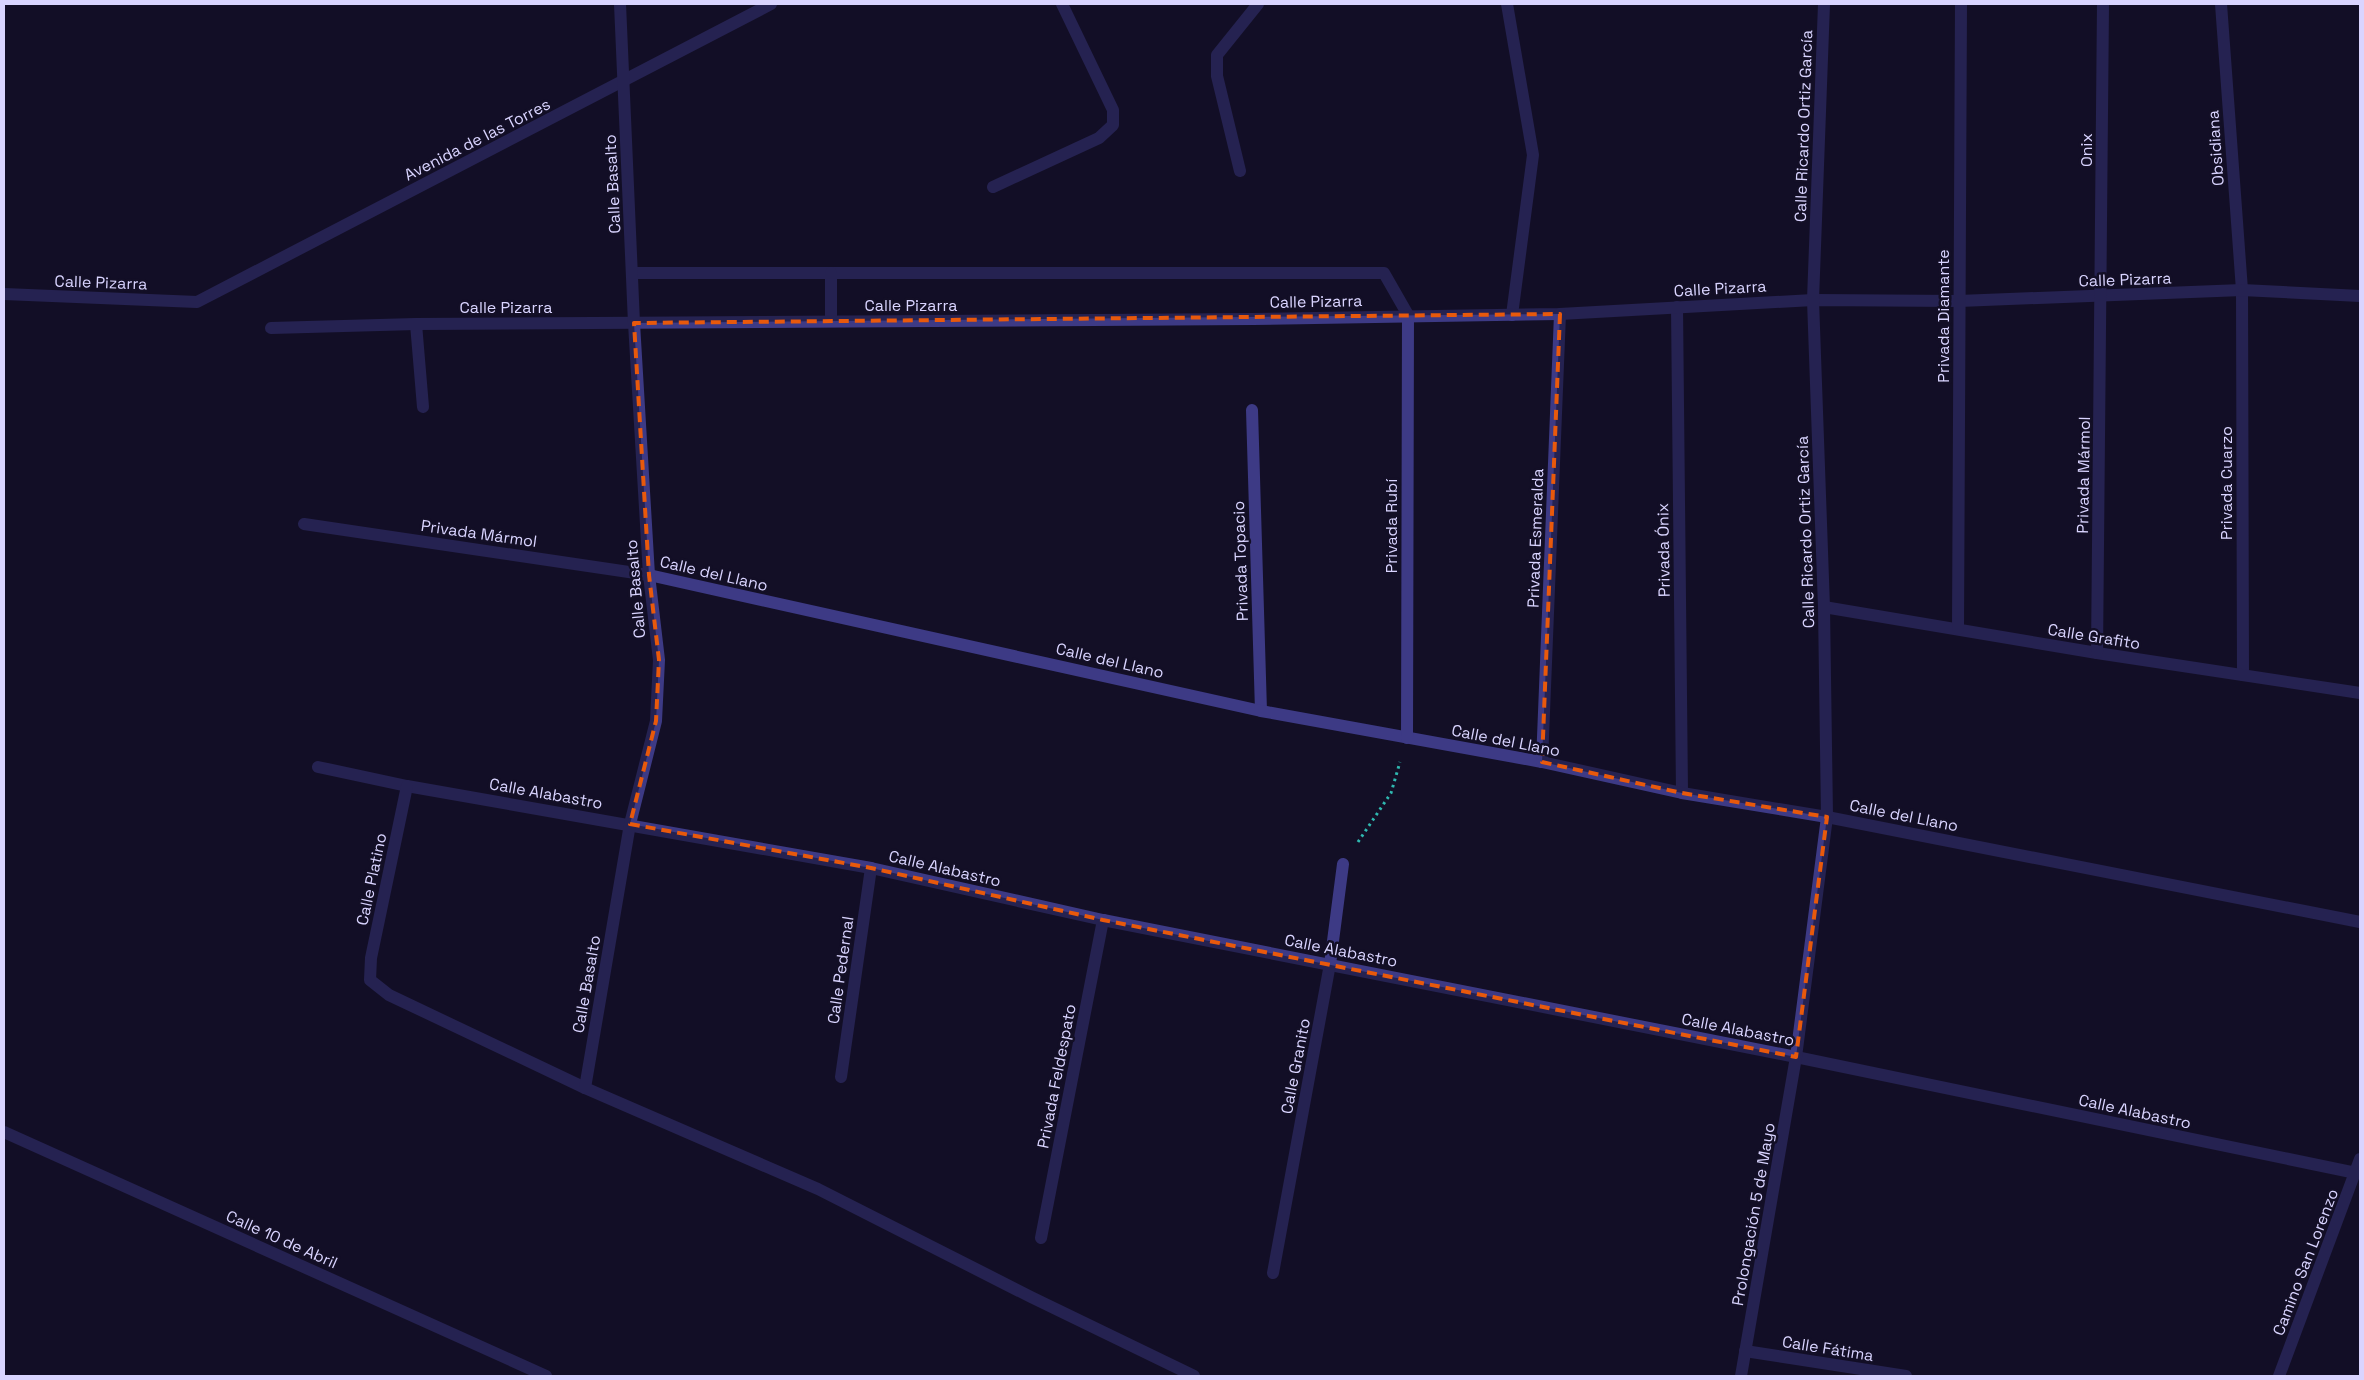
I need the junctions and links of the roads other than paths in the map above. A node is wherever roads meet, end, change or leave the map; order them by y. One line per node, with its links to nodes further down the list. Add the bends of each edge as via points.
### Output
1 (620, 4): 10 (street, Calle Basalto)
2 (771, 4): 10 (street, Avenida de las Torres)
3 (1062, 4): 12 (street, via 1112,110 1113,125 1100,138)
4 (1258, 4): 11 (street, via 1217,55 1217,76)
5 (1507, 4): 25 (street, via 1533,155)
6 (1824, 4): 19 (street, Calle Ricardo Ortiz García)
7 (1962, 4): 20 (street, Privada Diamante)
8 (2102, 4): 17 (street, Onix)
9 (2221, 4): 15 (street, Obsidiana)
10 (623, 81): 13 (street, Calle Basalto); 21 (street, Avenida de las Torres)
11 (1240, 171)
12 (993, 187)
13 (632, 273): 14 (street); 27 (street, Calle Basalto)
14 (831, 273): 24 (street, via 1384,273); 26 (street)
15 (2242, 290): 17 (street, Calle Pizarra); 18 (street, Calle Pizarra); 37 (street, Privada Cuarzo)
16 (4, 294): 21 (street, Calle Pizarra)
17 (2102, 296): 20 (street, Calle Pizarra); 36 (street, Privada Mármol)
18 (2360, 296)
19 (1813, 300): 20 (street, Calle Pizarra); 22 (street, Calle Pizarra); 34 (street, Calle Ricardo Ortiz García)
20 (1959, 301): 35 (street, Privada Diamante)
21 (197, 302)
22 (1677, 307): 23 (street, Calle Pizarra); 44 (street, Privada Ónix)
23 (1560, 314): 25 (street, Calle Pizarra); 41 (street, Privada Esmeralda)
24 (1408, 315): 25 (street, Calle Pizarra); 26 (street, Calle Pizarra); 40 (street, Privada Rubí)
25 (1512, 315)
26 (831, 321): 27 (street, Calle Pizarra)
27 (634, 322): 28 (street, Calle Pizarra); 33 (street, Calle Basalto)
28 (416, 324): 29 (street, Calle Pizarra); 30 (street)
29 (271, 328)
30 (423, 407)
31 (1252, 410): 39 (street, Privada Topacio)
32 (304, 524): 33 (street, Privada Mármol)
33 (649, 575): 39 (street, Calle del Llano); 46 (street, Calle Basalto, via 658,660 656,721)
34 (1824, 607): 35 (street, Calle Grafito); 45 (street, Calle Ricardo Ortiz García)
35 (1958, 629): 36 (street, Calle Grafito)
36 (2097, 653): 37 (street, Calle Grafito)
37 (2243, 675): 38 (street, Calle Grafito)
38 (2360, 693)
39 (1261, 711): 40 (street, Calle del Llano)
40 (1407, 738): 41 (street, Calle del Llano)
41 (1542, 762): 44 (street, Calle del Llano)
42 (318, 767): 43 (street, Calle Alabastro)
43 (407, 786): 46 (street, Calle Alabastro); 54 (street, Calle Platino, via 371,958 370,980 389,995)
44 (1682, 792): 45 (street, Calle del Llano)
45 (1827, 817): 50 (street, Calle del Llano); 52 (street, Calle Ricardo Ortiz García)
46 (630, 824): 48 (street, Calle Alabastro); 54 (street, Calle Basalto)
47 (1343, 864): 51 (street, Calle Granito)
48 (871, 868): 49 (street, Calle Alabastro); 53 (street, Calle Pedernal)
49 (1103, 920): 51 (street, Calle Alabastro); 58 (street, Privada Feldespato)
50 (2360, 922)
51 (1330, 964): 52 (street, Calle Alabastro); 59 (street, Calle Granito)
52 (1796, 1057): 57 (street, Calle Alabastro); 60 (street, Prolongación 5 de Mayo)
53 (841, 1077)
54 (585, 1088): 62 (street, via 818,1189)
55 (4, 1132): 61 (street, Calle 10 de Abril)
56 (2360, 1159): 57 (street, Camino San Lorenzo)
57 (2356, 1173): 65 (street, Camino San Lorenzo)
58 (1040, 1238)
59 (1273, 1273)
60 (1745, 1351): 63 (street, Prolongación 5 de Mayo); 64 (street, Calle Fátima)
61 (546, 1376)
62 (1194, 1376)
63 (1741, 1376)
64 (1906, 1376)
65 (2279, 1376)

